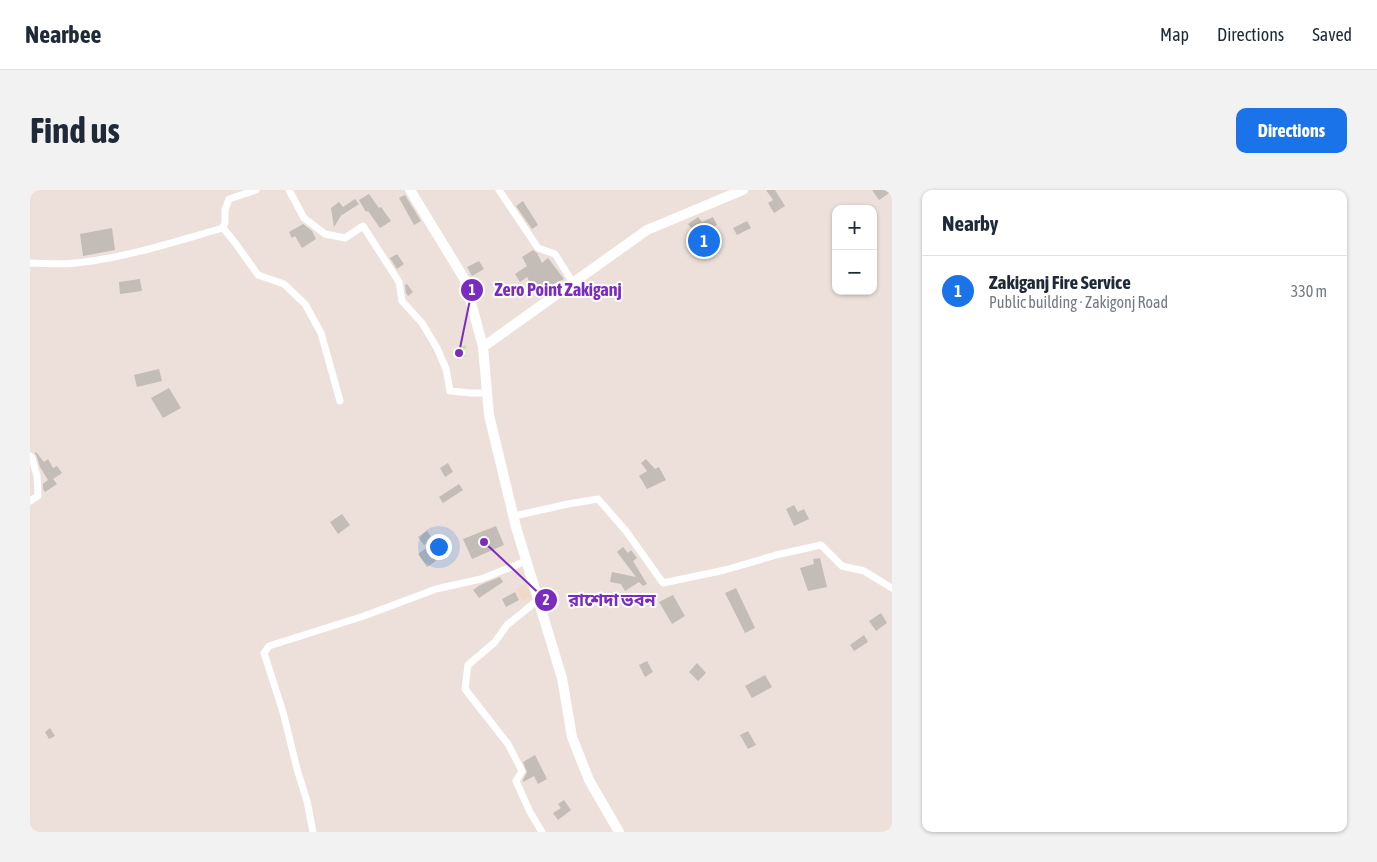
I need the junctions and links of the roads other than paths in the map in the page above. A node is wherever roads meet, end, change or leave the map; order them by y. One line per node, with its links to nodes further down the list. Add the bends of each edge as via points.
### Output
1 (256, 190): 6 (street, via 229,198)
2 (289, 190): 10 (street, via 304,218 325,234 345,238 363,226 398,282 402,301 422,323 437,348 450,392)
3 (410, 190): 9 (street, via 465,280)
4 (499, 190): 8 (street, via 538,248 555,254)
5 (743, 190): 8 (street, via 647,230)
6 (223, 228): 7 (street, via 126,255 82,262); 11 (street, via 258,275 284,284 305,304 321,333)
7 (30, 263)
8 (573, 283): 9 (street)
9 (483, 347): 10 (street)
10 (487, 393): 14 (street)
11 (340, 401)
12 (30, 456): 13 (street, via 37,476 38,496)
13 (30, 501)
14 (514, 516): 15 (street); 16 (street, via 598,499 626,531 663,583 821,545 842,566 864,571)
15 (526, 561): 17 (street); 18 (street, via 481,579 436,589 269,646 264,653)
16 (892, 588)
17 (538, 600): 19 (street, via 507,625 495,642 468,665 465,689 508,744 522,771 516,780); 20 (street, via 562,678 572,737 589,780)
18 (313, 832)
19 (542, 832)
20 (619, 832)

